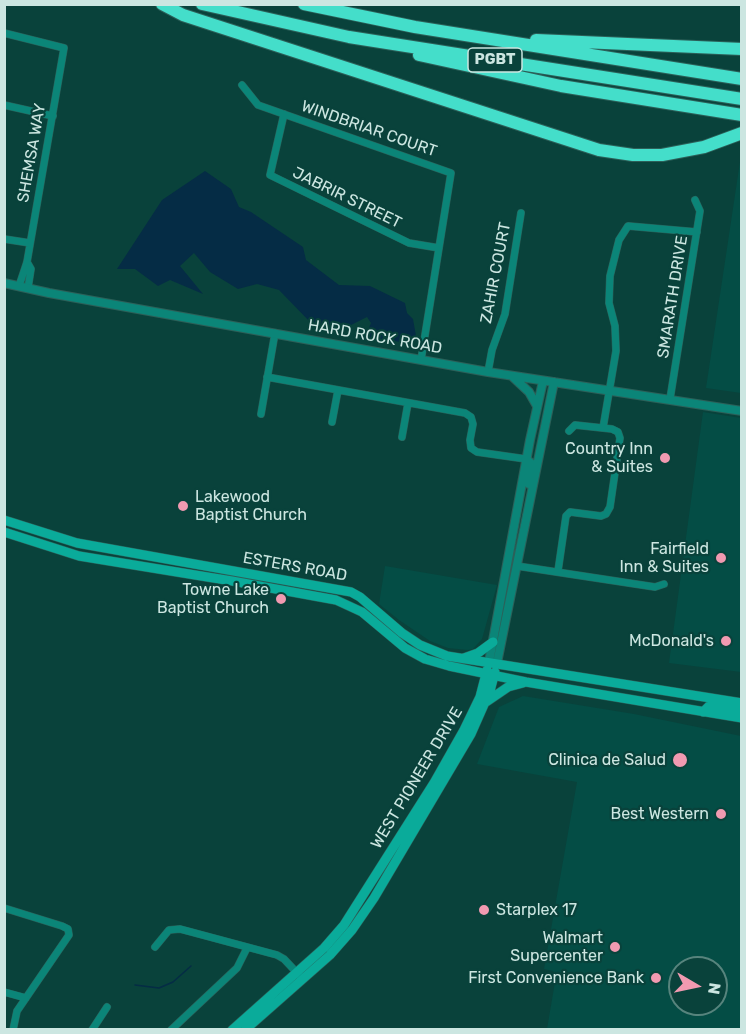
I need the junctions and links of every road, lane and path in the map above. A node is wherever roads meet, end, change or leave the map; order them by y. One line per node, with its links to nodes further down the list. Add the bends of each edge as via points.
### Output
1 (162, 4): 15 (highway, via 183,15 599,150 662,155 690,151)
2 (202, 4): 6 (highway, PGBT)
3 (304, 4): 5 (highway, PGBT)
4 (4, 33): 14 (street, SHEMSA WAY, via 64,48)
5 (497, 40): 7 (highway); 8 (highway, PGBT)
6 (380, 42): 10 (highway, PGBT); 13 (highway, via 436,60)
7 (741, 49)
8 (741, 79)
9 (242, 85): 12 (street, WINDBRIAR COURT, via 258,105)
10 (741, 99)
11 (4, 105): 14 (street)
12 (284, 114): 21 (street, JABRIR STREET, via 270,175 409,243); 21 (street, WINDBRIAR COURT, via 451,173)
13 (741, 115)
14 (52, 116): 20 (street, SHEMSA WAY)
15 (741, 133)
16 (695, 200): 18 (street, SMARATH DRIVE, via 700,211)
17 (521, 213): 26 (street, ZAHIR COURT, via 506,314)
18 (697, 232): 32 (street, via 628,226 619,240 610,276 609,303 616,351); 33 (street, SMARATH DRIVE)
19 (4, 239): 20 (street)
20 (30, 243): 23 (street, SHEMSA WAY)
21 (439, 248): 25 (street, WINDBRIAR COURT)
22 (4, 283): 23 (street, HARD ROCK ROAD)
23 (23, 287): 24 (street, HARD ROCK ROAD)
24 (275, 333): 25 (street, HARD ROCK ROAD); 28 (street)
25 (421, 360): 26 (street, HARD ROCK ROAD)
26 (488, 372): 27 (street, HARD ROCK ROAD)
27 (512, 376): 29 (street, HARD ROCK ROAD); 35 (street)
28 (267, 377): 31 (street); 37 (street)
29 (543, 381): 30 (street, HARD ROCK ROAD); 35 (street, WEST PIONEER DRIVE)
30 (554, 382): 32 (street, HARD ROCK ROAD); 43 (street, WEST PIONEER DRIVE)
31 (338, 390): 34 (street); 38 (street)
32 (609, 391): 33 (street, HARD ROCK ROAD); 39 (street)
33 (670, 399): 36 (street, HARD ROCK ROAD)
34 (408, 403): 41 (street); 42 (street, via 465,413 473,424 471,448)
35 (537, 406): 42 (street, WEST PIONEER DRIVE)
36 (741, 411)
37 (261, 414)
38 (332, 422)
39 (603, 428): 40 (street, via 575,425); 48 (street, via 615,430 620,438 610,507 601,516 570,512 566,516)
40 (569, 430)
41 (402, 437)
42 (526, 459): 43 (street, via 531,463); 46 (street, WEST PIONEER DRIVE)
43 (527, 517): 47 (street, WEST PIONEER DRIVE)
44 (4, 520): 49 (main road, ESTERS ROAD, via 77,543)
45 (4, 532): 49 (main road, ESTERS ROAD, via 80,556)
46 (510, 550): 52 (street); 53 (street, WEST PIONEER DRIVE)
47 (517, 566): 48 (street); 52 (street, WEST PIONEER DRIVE)
48 (558, 571): 50 (street, via 655,587)
49 (217, 573): 51 (main road, ESTERS ROAD)
50 (664, 584)
51 (312, 590): 54 (main road, ESTERS ROAD, via 351,592 420,645); 56 (main road, ESTERS ROAD, via 362,612 405,648 425,659)
52 (512, 591): 55 (street, WEST PIONEER DRIVE)
53 (493, 642): 54 (main road); 55 (street, WEST PIONEER DRIVE)
54 (463, 658): 55 (main road, ESTERS ROAD)
55 (493, 663): 57 (main road, WEST PIONEER DRIVE); 59 (main road, ESTERS ROAD)
56 (464, 669): 57 (main road, ESTERS ROAD); 63 (main road, via 475,680)
57 (490, 675): 58 (main road, ESTERS ROAD); 63 (main road, WEST PIONEER DRIVE)
58 (526, 682): 61 (main road, ESTERS ROAD); 63 (main road)
59 (619, 683): 60 (main road, ESTERS ROAD); 61 (main road)
60 (658, 689): 61 (main road, via 628,691); 62 (main road, ESTERS ROAD)
61 (617, 697): 66 (main road, ESTERS ROAD)
62 (705, 697): 64 (main road, ESTERS ROAD); 66 (main road)
63 (483, 699): 71 (main road, WEST PIONEER DRIVE, via 471,734 374,898 330,955)
64 (741, 703)
65 (741, 709): 66 (main road, via 709,706)
66 (703, 712): 67 (main road, ESTERS ROAD)
67 (741, 718)
68 (4, 908): 73 (street, via 68,929 69,935)
69 (154, 947): 70 (street, via 169,930 180,929)
70 (247, 948): 71 (street, via 280,957); 77 (street, via 237,968)
71 (300, 975): 78 (main road, WEST PIONEER DRIVE); 79 (main road, WEST PIONEER DRIVE)
72 (4, 992): 73 (street)
73 (26, 998): 75 (street)
74 (107, 1007): 76 (street)
75 (13, 1029)
76 (92, 1029)
77 (171, 1029)
78 (232, 1029)
79 (245, 1029)

